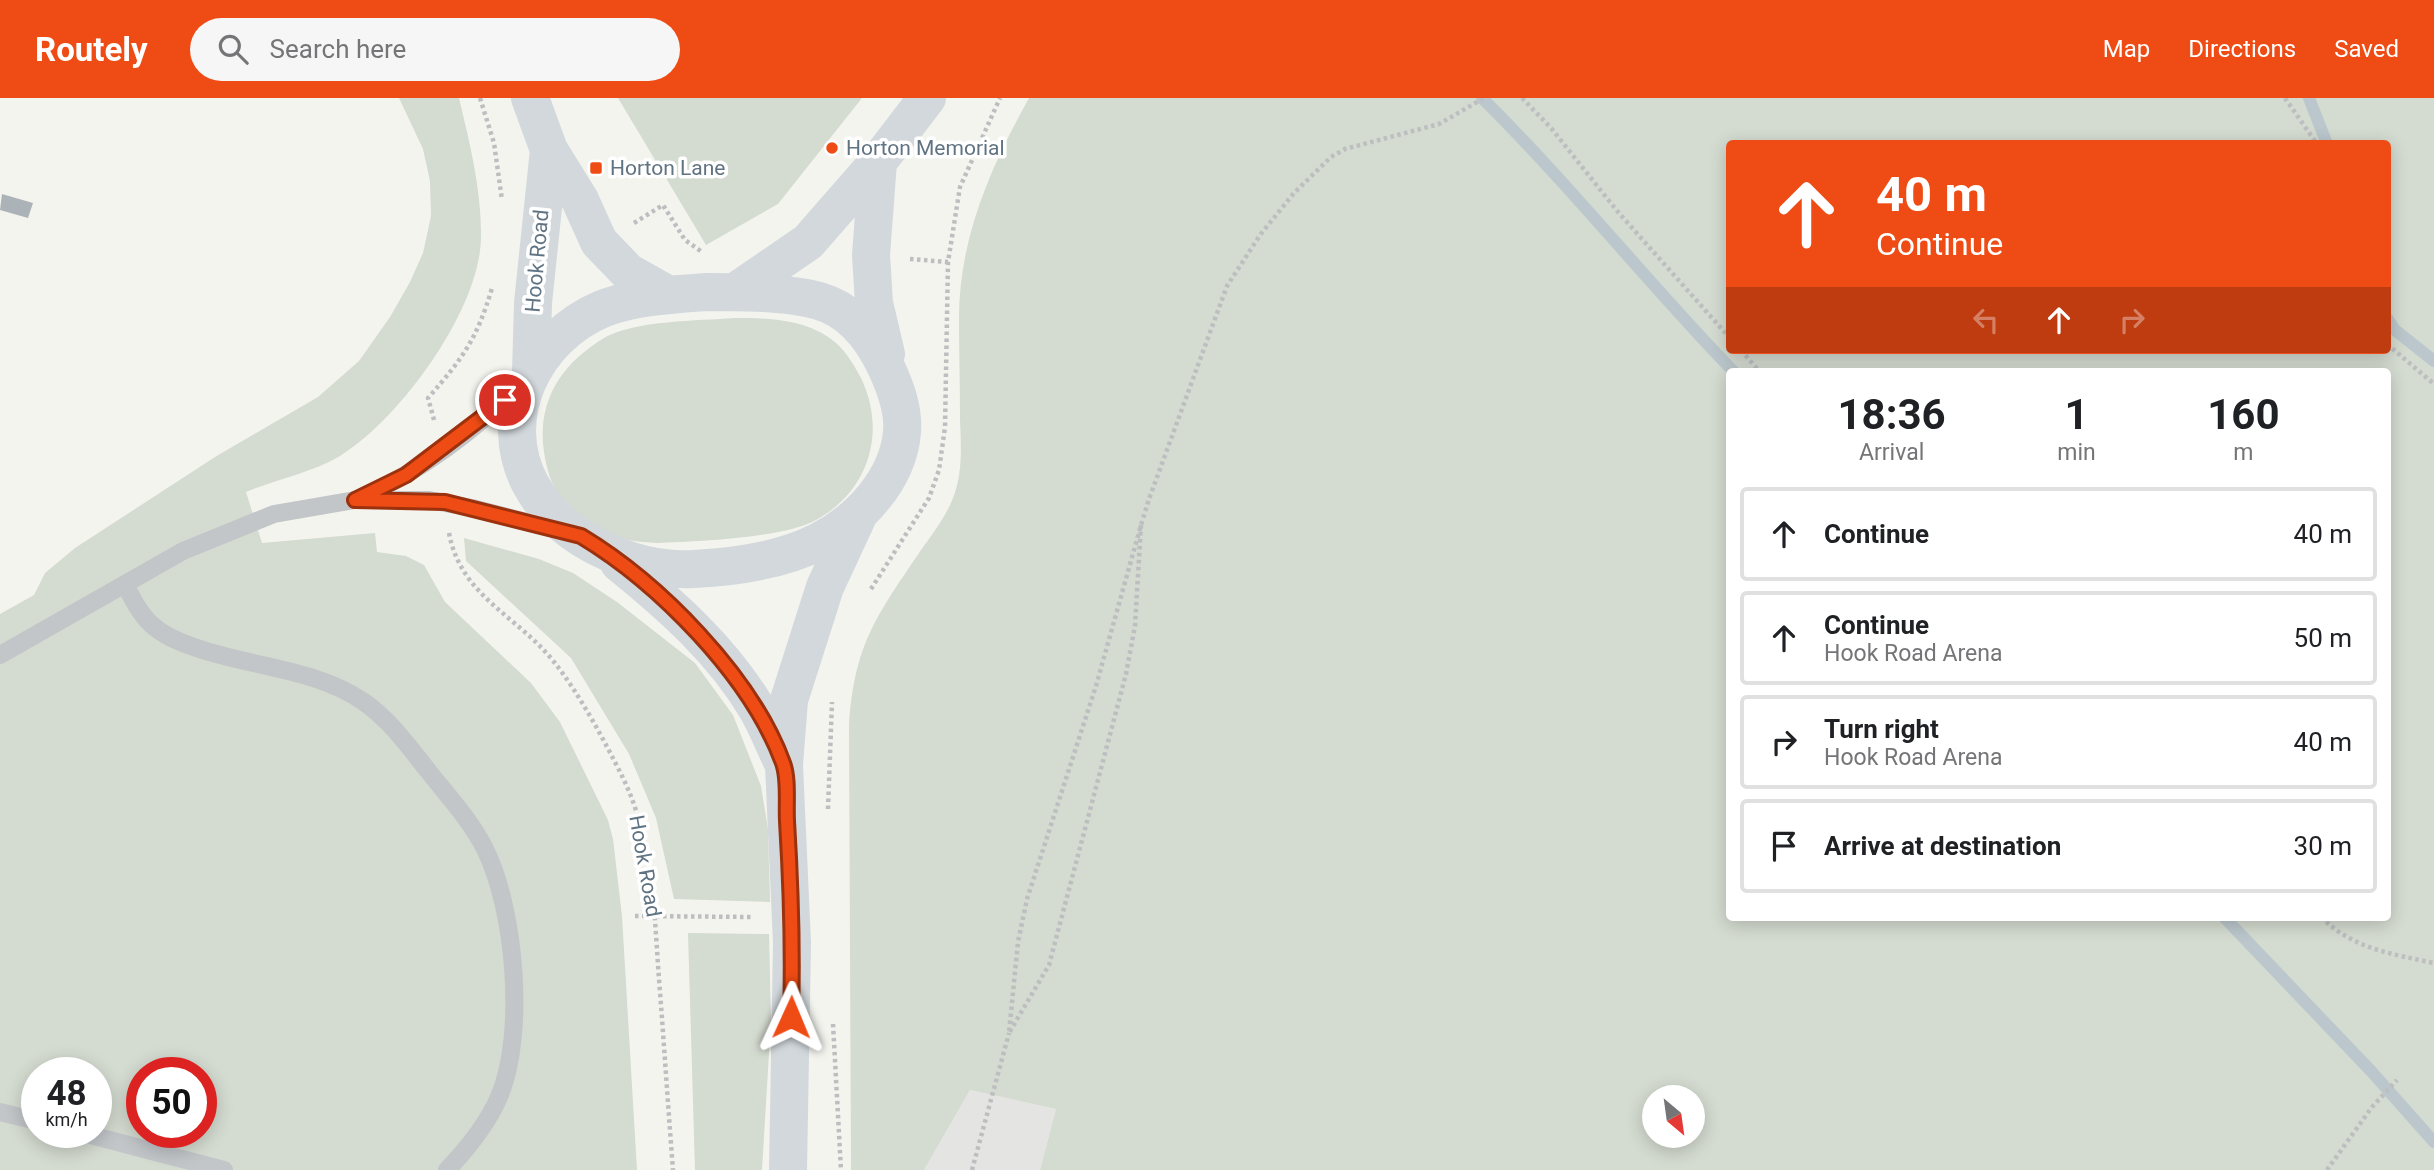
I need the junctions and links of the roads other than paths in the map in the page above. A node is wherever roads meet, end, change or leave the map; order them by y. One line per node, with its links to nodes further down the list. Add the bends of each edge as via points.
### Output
1 (530, 98): 3 (main road, Hook Road)
2 (927, 98): 4 (main road)
3 (549, 150): 6 (main road, Hook Road, via 604,249 628,272); 7 (main road, Hook Road, via 533,303)
4 (878, 162): 5 (main road, via 808,242); 8 (main road, via 872,279)
5 (735, 292): 6 (main road); 8 (main road, via 818,300 848,314 868,335)
6 (669, 295): 7 (main road, via 612,305 586,317 548,346)
7 (531, 372): 9 (lane, via 492,412 441,451 390,485); 11 (main road, via 520,414 523,464 532,487 550,511)
8 (891, 377): 10 (main road, via 901,409 900,446 890,472)
9 (355, 500): 11 (lane, via 445,502); 12 (lane, via 255,520 183,551)
10 (858, 516): 11 (main road, via 806,547 717,567 646,566); 14 (main road, via 807,638 789,700)
11 (590, 541): 14 (main road, via 664,600 710,646 756,708)
12 (126, 586): 13 (lane); 19 (lane, via 143,616 168,636 205,651 307,677 363,701 401,736 484,847 496,875 510,939 511,1046 493,1110)
13 (0, 655)
14 (784, 765): 20 (main road, via 792,943)
15 (0, 1112): 16 (lane)
16 (21, 1117)
17 (112, 1141): 18 (lane)
18 (224, 1170)
19 (447, 1170)
20 (788, 1170)

